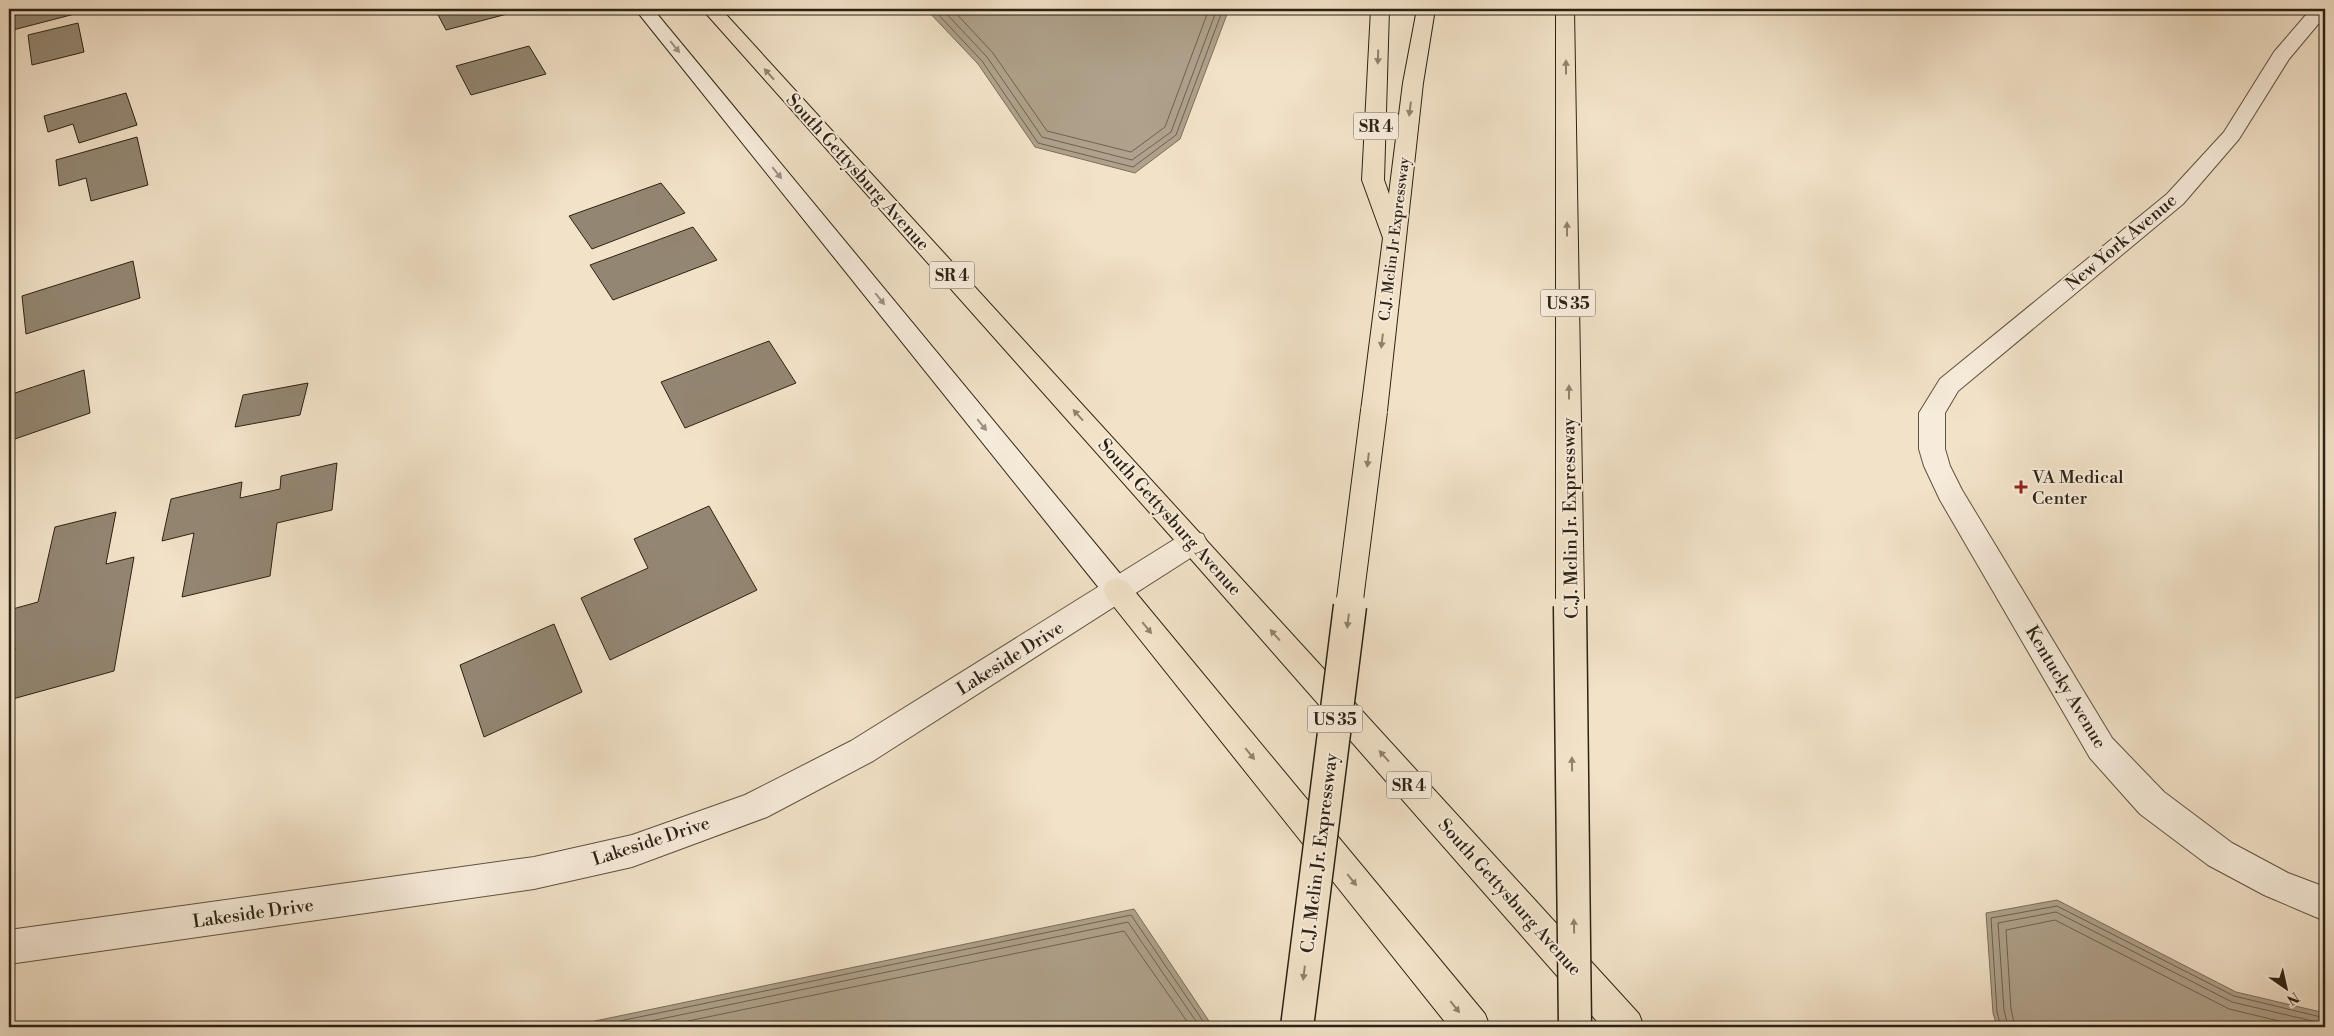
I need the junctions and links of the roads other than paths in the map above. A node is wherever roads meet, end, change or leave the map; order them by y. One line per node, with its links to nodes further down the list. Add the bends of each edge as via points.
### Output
1 (644, 9): 11 (street, one-way to 11)
2 (711, 9): 10 (main road, South Gettysburg Avenue / SR 4, one-way to 2)
3 (1380, 9): 7 (main road, SR 4, one-way to 7, via 1373,180)
4 (1426, 9): 7 (main road, C.J. Mclin Jr Expressway / US 35, one-way to 7, via 1413,83)
5 (1565, 9): 16 (main road, C.J. Mclin Jr. Expressway / US 35, one-way to 5, bridge)
6 (2321, 9): 9 (street, New York Avenue, via 2281,56 2232,135 2175,199 1949,385 1932,414 1932,449)
7 (1394, 241): 8 (main road, C.J. Mclin Jr Expressway / US 35, one-way to 8)
8 (1374, 411): 14 (main road, C.J. Mclin Jr. Expressway / US 35, one-way to 14, bridge)
9 (1937, 466): 12 (street, Kentucky Avenue, via 2101,748 2152,803 2220,854 2276,884)
10 (1193, 542): 11 (street, Lakeside Drive); 17 (main road, South Gettysburg Avenue / SR 4, one-way to 10)
11 (1117, 590): 13 (street, Lakeside Drive, via 862,751 755,806 632,851 534,874); 15 (main road, one-way to 15)
12 (2325, 904)
13 (9, 947)
14 (1297, 1027)
15 (1472, 1027)
16 (1575, 1027)
17 (1626, 1027)

